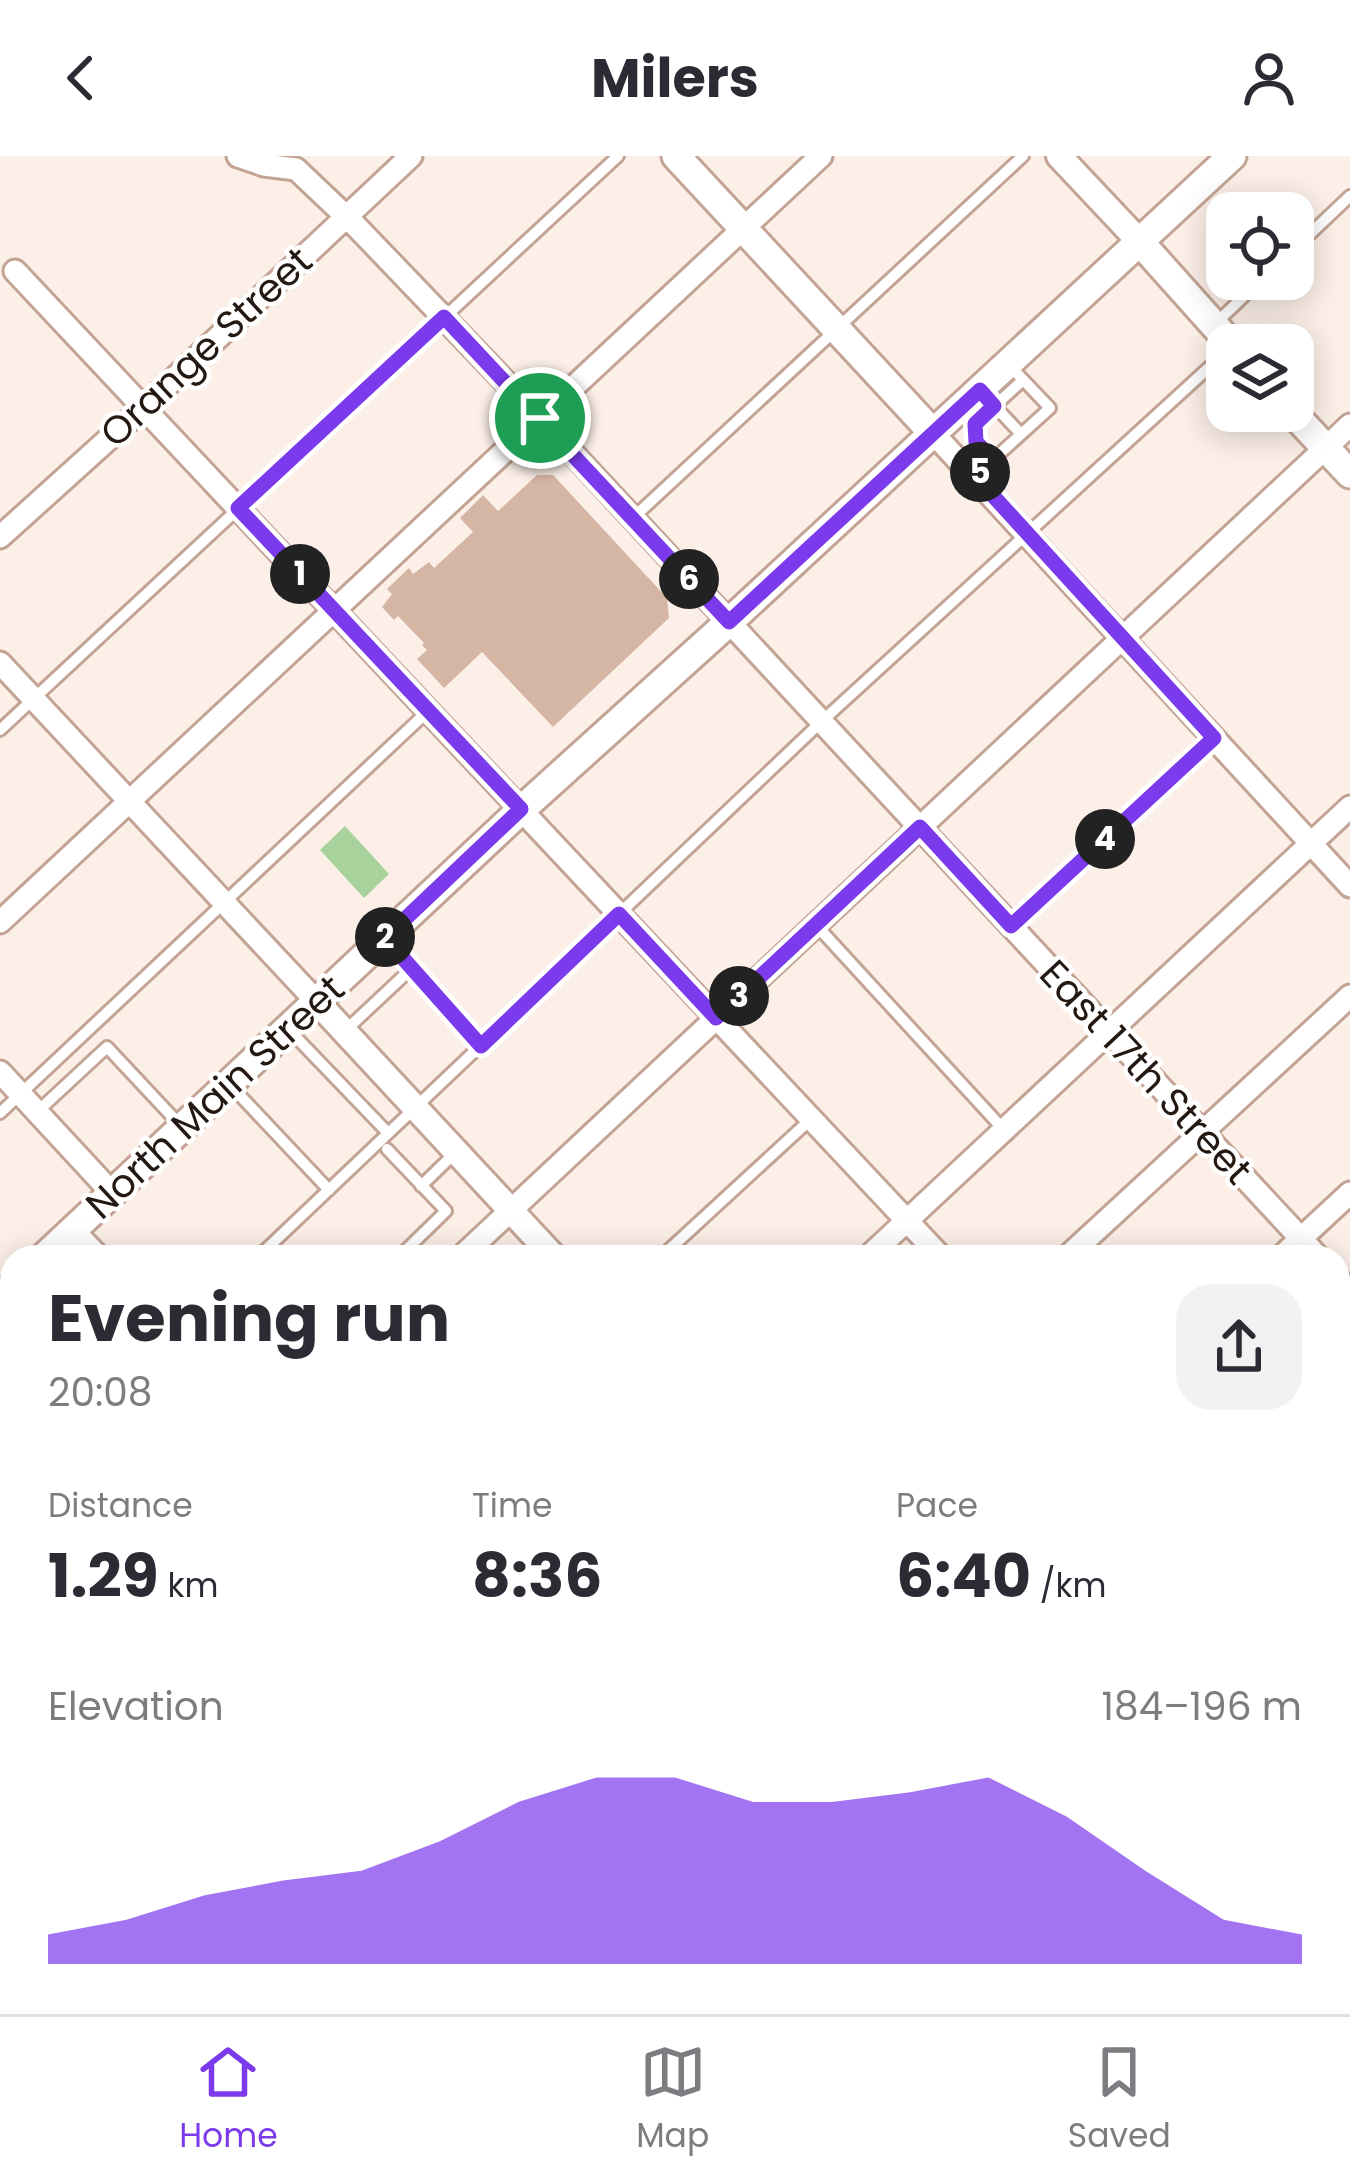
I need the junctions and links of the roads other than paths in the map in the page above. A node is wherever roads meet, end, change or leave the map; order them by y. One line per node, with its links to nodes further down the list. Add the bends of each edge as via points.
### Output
1 (238, 156): 10 (street, East 17th Street, via 296,169)
2 (411, 156): 10 (street, Orange Street)
3 (618, 156): 15 (lane)
4 (676, 156): 11 (main road)
5 (821, 156): 11 (street)
6 (1023, 156): 17 (lane)
7 (1059, 156): 13 (street)
8 (1232, 156): 13 (main road, North Main Street)
9 (1350, 196): 12 (lane)
10 (345, 217): 15 (street, East 17th Street); 21 (street, Orange Street)
11 (743, 229): 17 (main road); 22 (street)
12 (1314, 230)
13 (1138, 242): 16 (main road); 19 (main road, North Main Street)
14 (15, 271): 21 (street)
15 (444, 317): 22 (street, East 17th Street); 31 (lane)
16 (1210, 324)
17 (836, 328): 25 (main road); 32 (lane)
18 (1206, 358): 33 (lane)
19 (1015, 372): 20 (main road, North Main Street); 26 (lane, via 1050,408)
20 (987, 398): 25 (main road, North Main Street); 26 (lane); 28 (lane, via 976,442)
21 (144, 407): 31 (street); 34 (street, Orange Street)
22 (540, 418): 32 (street, East 17th Street); 35 (street)
23 (1350, 425): 27 (street)
24 (1310, 432): 27 (main road)
25 (933, 433): 30 (street); 36 (main road, North Main Street)
26 (1021, 434): 28 (lane)
27 (1325, 448): 29 (main road); 37 (street)
28 (993, 460): 30 (lane)
29 (1350, 474)
30 (975, 476): 33 (street)
31 (238, 508): 35 (street); 39 (lane)
32 (633, 519): 36 (street, East 17th Street)
33 (1026, 533): 37 (street); 41 (lane)
34 (0, 537)
35 (334, 610): 40 (street); 44 (street)
36 (729, 622): 41 (street, East 17th Street); 46 (main road, North Main Street)
37 (1122, 638): 43 (street); 47 (street)
38 (0, 663): 39 (street)
39 (34, 699): 42 (lane); 44 (street)
40 (428, 711): 46 (street); 50 (lane)
41 (821, 722): 47 (street, East 17th Street); 51 (lane)
42 (0, 730)
43 (1214, 738): 48 (street); 54 (lane)
44 (130, 801): 50 (street); 52 (street)
45 (1350, 807): 48 (street)
46 (521, 809): 51 (street); 55 (main road, North Main Street)
47 (920, 827): 53 (street); 54 (street, East 17th Street)
48 (1311, 844): 49 (street); 62 (street)
49 (1350, 886)
50 (224, 902): 58 (street); 66 (lane)
51 (619, 914): 59 (street); 63 (lane)
52 (0, 922)
53 (816, 925): 59 (street); 72 (lane)
54 (1011, 926): 62 (street, East 17th Street)
55 (385, 938): 56 (lane); 58 (main road, North Main Street)
56 (412, 968): 61 (lane); 63 (lane)
57 (1350, 997): 73 (street)
58 (318, 1003): 60 (main road, North Main Street); 61 (street)
59 (716, 1018): 70 (street); 81 (street)
60 (288, 1030): 65 (main road, North Main Street); 74 (lane)
61 (344, 1032): 67 (street)
62 (1109, 1032): 72 (street); 73 (street, East 17th Street)
63 (481, 1046): 67 (lane)
64 (0, 1072): 66 (street)
65 (230, 1084): 71 (main road, North Main Street); 78 (lane)
66 (20, 1094): 68 (street); 69 (lane)
67 (415, 1108): 74 (lane); 76 (street)
68 (38, 1112): 71 (lane, via 106,1047); 80 (street)
69 (0, 1113)
70 (811, 1119): 82 (street); 91 (lane)
71 (182, 1128): 80 (main road, North Main Street)
72 (1004, 1130): 82 (street)
73 (1202, 1132): 84 (street, East 17th Street); 94 (street)
74 (388, 1133): 78 (lane)
75 (387, 1149): 77 (lane)
76 (456, 1152): 77 (lane); 81 (street)
77 (422, 1186): 88 (lane, via 446,1211)
78 (329, 1190): 87 (lane)
79 (1350, 1192): 84 (street)
80 (112, 1193): 83 (main road, North Main Street)
81 (511, 1210): 89 (street); 90 (street)
82 (907, 1221): 92 (street); 93 (street)
83 (73, 1230): 85 (main road, North Main Street); 86 (street)
84 (1301, 1239): 95 (street); 96 (street, East 17th Street)
85 (57, 1245)
86 (87, 1245)
87 (272, 1245)
88 (411, 1245)
89 (474, 1245)
90 (543, 1245)
91 (674, 1245)
92 (881, 1245)
93 (930, 1245)
94 (1080, 1245)
95 (1294, 1245)
96 (1307, 1245)

